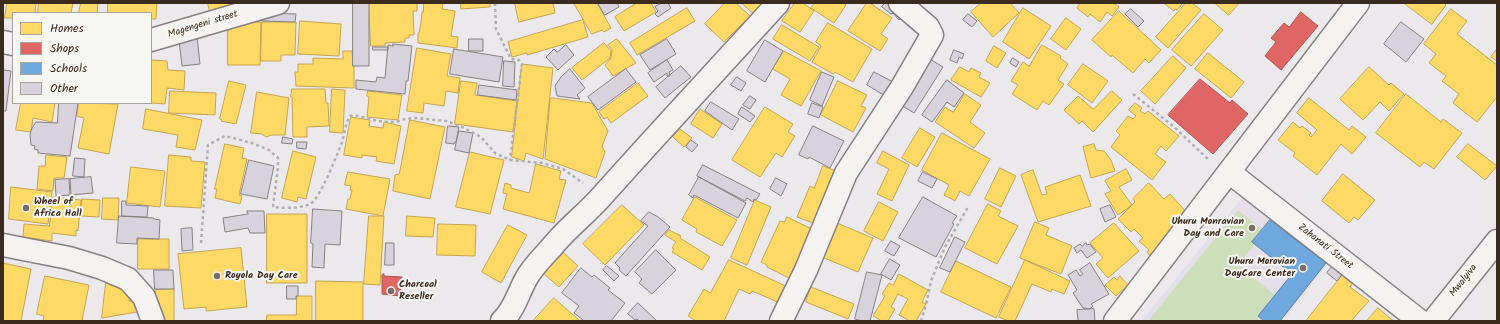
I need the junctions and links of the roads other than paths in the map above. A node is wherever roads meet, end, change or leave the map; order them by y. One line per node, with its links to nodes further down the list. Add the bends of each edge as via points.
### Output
1 (278, 3): 5 (street, Magengeni street)
2 (778, 3): 10 (street, via 601,197 558,240 529,274 518,298)
3 (900, 3): 11 (street, via 928,27 932,35 902,88 846,173 806,270)
4 (1358, 3): 6 (street)
5 (152, 40)
6 (1229, 172): 12 (street); 13 (street, Zahanati Street)
7 (1497, 241): 14 (street, Mwalyiva)
8 (3, 245): 9 (street, via 69,258 128,279 144,297)
9 (153, 321)
10 (502, 321)
11 (781, 321)
12 (1115, 321)
13 (1420, 321)
14 (1432, 321)

